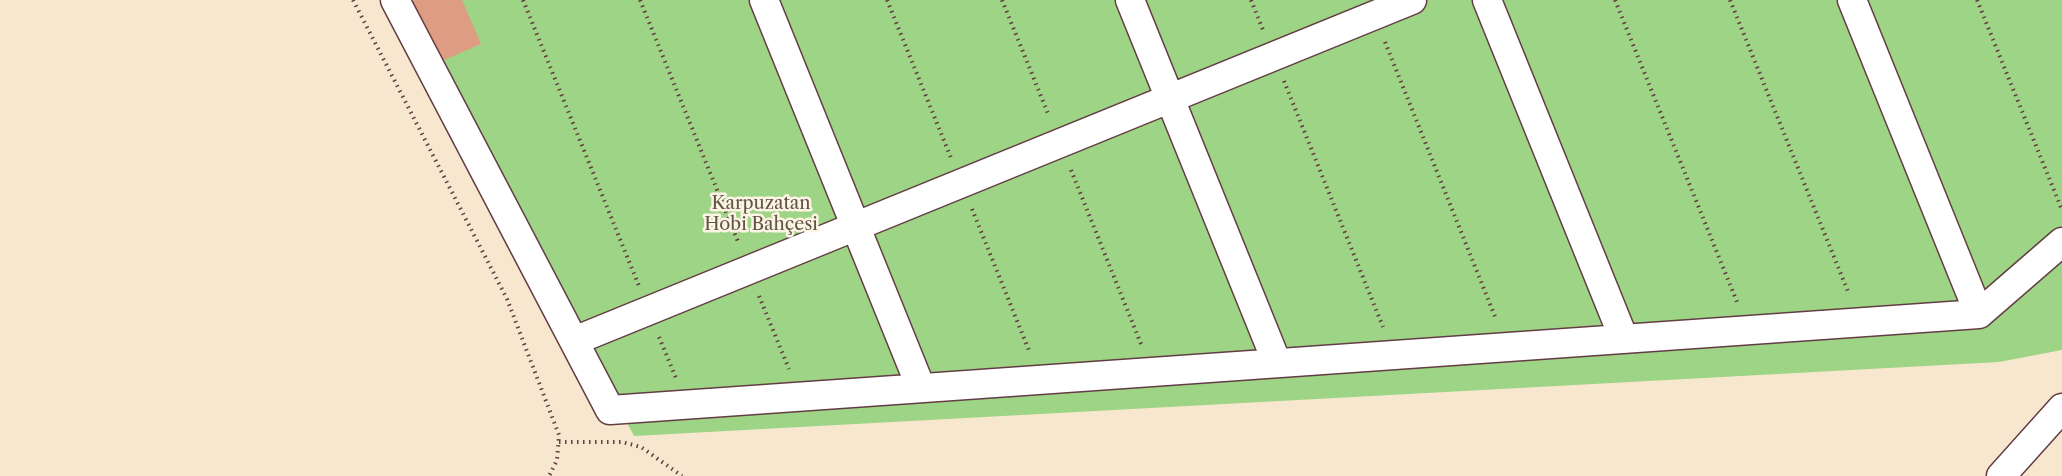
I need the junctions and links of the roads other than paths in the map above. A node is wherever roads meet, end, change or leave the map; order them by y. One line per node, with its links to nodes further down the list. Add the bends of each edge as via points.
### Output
1 (765, 0): 8 (street)
2 (1130, 0): 7 (street)
3 (1412, 0): 7 (street)
4 (1487, 0): 11 (street)
5 (1852, 0): 10 (street)
6 (397, 1): 12 (street)
7 (1169, 98): 8 (street); 13 (street)
8 (856, 226): 12 (street); 14 (street)
9 (2062, 242): 10 (street)
10 (1979, 314): 11 (street)
11 (1624, 339): 13 (street)
12 (574, 340): 14 (street, via 610,410)
13 (1276, 363): 14 (street)
14 (921, 388)
15 (2062, 408): 16 (street)
16 (2001, 476)

